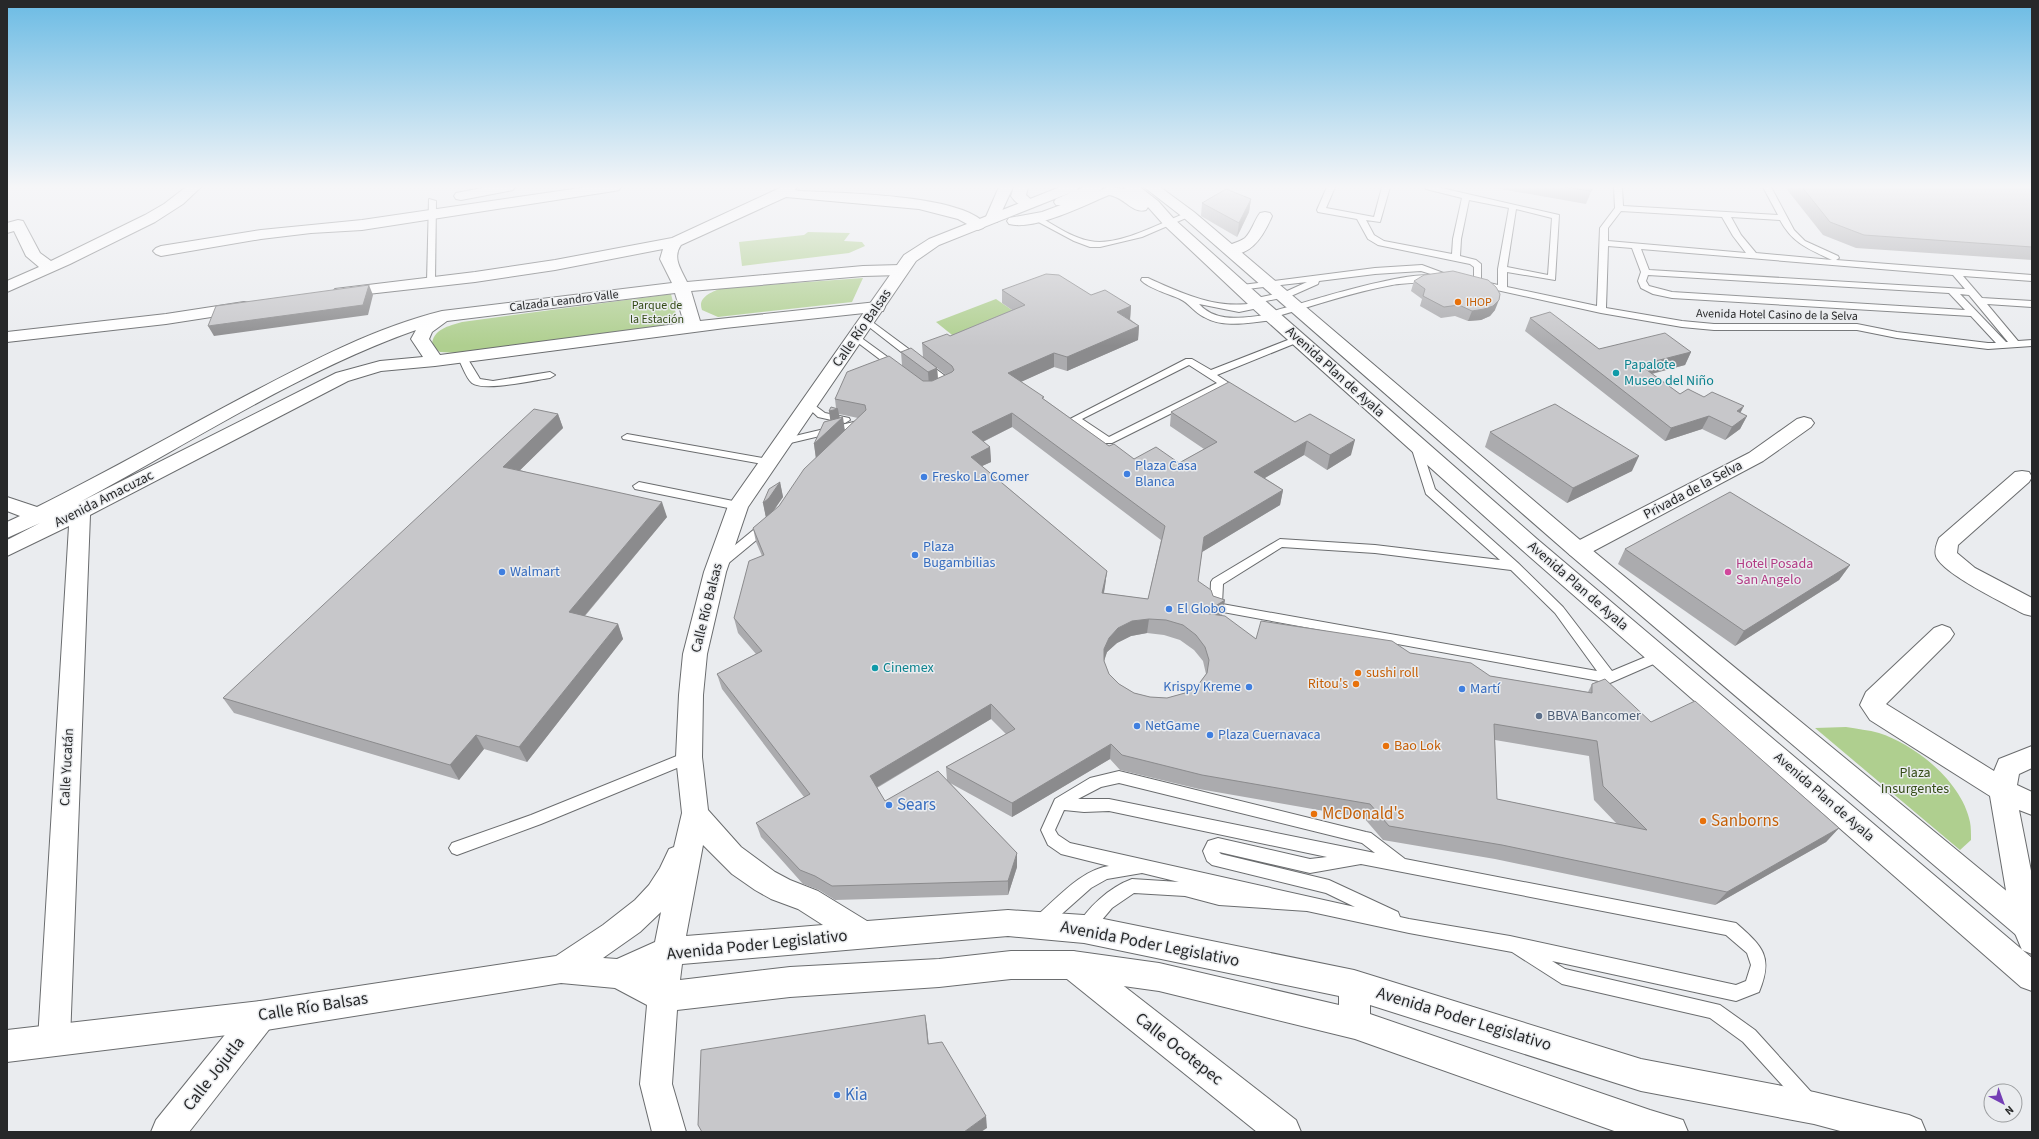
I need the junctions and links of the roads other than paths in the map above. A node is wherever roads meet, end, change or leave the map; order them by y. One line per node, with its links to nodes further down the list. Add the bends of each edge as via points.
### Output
1 (26, 240): 28 (street, via 34,256)
2 (106, 240): 28 (street)
3 (223, 240): 24 (street)
4 (431, 240): 37 (lane)
5 (680, 240): 20 (street)
6 (941, 240): 30 (street, Calzada Leandro Valle, via 925,247 910,258)
7 (965, 240): 30 (street, Calzada Leandro Valle, via 929,254)
8 (1085, 240): 9 (lane, via 1091,244)
9 (1124, 240)
10 (1189, 240): 47 (street, Avenida Plan de Ayala, via 1242,288)
11 (1203, 240): 23 (street, via 1212,246)
12 (1218, 240): 23 (street, Avenida Plan de Ayala)
13 (1252, 240): 23 (street)
14 (1376, 240): 26 (lane)
15 (1457, 240): 26 (lane)
16 (1507, 240): 29 (lane)
17 (1554, 240): 29 (lane, via 1552,278)
18 (1740, 240): 25 (lane)
19 (1799, 240): 27 (lane)
20 (676, 242): 37 (street, via 555,265); 40 (street, via 670,250 668,259)
21 (1604, 243): 22 (lane); 50 (lane)
22 (1636, 246): 25 (lane); 31 (lane)
23 (1230, 250): 47 (street, Avenida Plan de Ayala)
24 (161, 251)
25 (1753, 255): 27 (lane)
26 (1456, 257): 38 (lane, via 1478,266)
27 (1843, 262): 32 (lane)
28 (50, 268): 39 (street)
29 (1502, 269): 41 (lane)
30 (901, 270): 40 (street, Calzada Leandro Valle, via 863,271); 53 (street, Calle Río Balsas)
31 (1645, 272): 42 (lane); 51 (lane, via 1642,281 1645,288 1672,295)
32 (1956, 273): 34 (lane); 43 (lane)
33 (1452, 278): 35 (lane, Avenida Hotel Casino de la Selva, via 1422,268 1375,271); 38 (lane, Avenida Hotel Casino de la Selva); 47 (lane, Avenida Hotel Casino de la Selva, via 1421,278)
34 (2032, 278)
35 (1323, 279): 47 (lane, Avenida Hotel Casino de la Selva); 47 (lane, Avenida Hotel Casino de la Selva)
36 (1145, 280): 45 (lane)
37 (431, 282): 44 (street)
38 (1477, 283): 41 (lane, Avenida Hotel Casino de la Selva)
39 (7, 287)
40 (682, 288): 52 (street, Calzada Leandro Valle); 54 (street)
41 (1503, 289): 50 (lane, Avenida Hotel Casino de la Selva)
42 (1952, 291): 43 (lane); 51 (lane)
43 (1972, 292): 46 (lane)
44 (327, 294)
45 (1190, 300): 47 (lane, via 1239,309); 47 (lane, via 1210,318 1222,322)
46 (1979, 301): 48 (lane); 58 (lane)
47 (1273, 304): 56 (street, Avenida Plan de Ayala); 90 (street, Avenida Plan de Ayala)
48 (2032, 304)
49 (258, 305): 55 (street, via 166,319)
50 (1601, 310): 59 (lane, Avenida Hotel Casino de la Selva, via 1714,327 1857,327 1967,344)
51 (1974, 313): 59 (lane)
52 (443, 316): 62 (street, Calzada Leandro Valle, via 385,333); 63 (street, via 425,329 420,339)
53 (867, 322): 54 (street); 60 (lane); 64 (lane); 69 (street, Calle Río Balsas)
54 (694, 328): 61 (street)
55 (7, 337)
56 (1298, 338): 66 (lane); 78 (street, Avenida Plan de Ayala)
57 (2032, 343): 58 (lane, Avenida Hotel Casino de la Selva)
58 (2016, 345): 59 (lane, Avenida Hotel Casino de la Selva)
59 (2005, 346)
60 (914, 357): 64 (lane); 68 (lane, via 948,383)
61 (463, 358): 63 (street); 67 (lane, via 476,380 493,384)
62 (330, 359): 70 (street, Avenida Amacuzac)
63 (435, 361): 73 (street, Avenida Amacuzac, via 380,366 342,377)
64 (894, 365): 65 (lane)
65 (905, 374)
66 (1210, 374): 66 (lane, via 1189,361 1075,419 1108,441 1224,383)
67 (550, 375)
68 (935, 389)
69 (809, 404): 71 (lane, via 822,415); 77 (street, Calle Río Balsas)
70 (214, 421): 73 (street); 75 (street, Avenida Amacuzac)
71 (862, 423): 76 (lane); 77 (lane)
72 (1804, 424): 90 (street, Privada de la Selva, via 1756,457)
73 (232, 433): 79 (street, Avenida Amacuzac)
74 (627, 437): 80 (lane)
75 (183, 438): 79 (street); 85 (street, Avenida Amacuzac)
76 (846, 439)
77 (782, 442): 80 (street, Calle Río Balsas)
78 (1415, 443): 92 (lane, via 1430,491); 95 (street, Avenida Plan de Ayala)
79 (202, 448): 85 (street, Avenida Amacuzac)
80 (768, 462): 84 (street, Calle Río Balsas)
81 (2022, 477): 93 (street, via 1946,543 1946,556 1967,573)
82 (639, 486): 84 (lane)
83 (7, 504): 86 (street)
84 (738, 506): 91 (street, Calle Río Balsas)
85 (67, 512): 86 (street); 89 (street, Avenida Amacuzac); 123 (street, Calle Yucatán)
86 (38, 515): 88 (street, Avenida Amacuzac)
87 (777, 516): 91 (lane)
88 (7, 531)
89 (7, 549)
90 (1578, 550): 111 (street, Avenida Plan de Ayala)
91 (717, 566): 98 (street, Calle Río Balsas, via 695,654)
92 (1514, 566): 96 (lane, via 1559,610); 96 (lane, via 1375,549 1280,543 1217,582 1216,607)
93 (2032, 608)
94 (1942, 634): 99 (street, via 1875,699 1872,706 1879,713)
95 (1660, 656): 96 (lane); 118 (street, Avenida Plan de Ayala)
96 (1610, 678)
97 (2032, 756): 99 (street, via 2008,767)
98 (689, 757): 102 (street, Calle Río Balsas); 103 (lane, via 536,820)
99 (2002, 790): 101 (street); 111 (street)
100 (1060, 803): 104 (lane, via 1084,806 1109,805); 105 (lane, via 1092,783 1119,777 1366,838); 106 (lane, via 1048,830 1053,840 1066,849)
101 (2032, 804)
102 (694, 813): 112 (street, via 710,836 750,872 808,901); 114 (street, Calle Río Balsas); 116 (street, via 675,870 656,899 624,927)
103 (457, 848)
104 (1365, 858): 105 (lane); 109 (lane, via 1310,866 1218,845 1213,846 1211,851 1217,860 1329,887)
105 (1402, 864): 113 (lane, via 1730,928 1753,948 1759,965 1753,986 1736,993)
106 (1145, 867): 107 (lane); 108 (lane, via 1105,873 1086,882)
107 (1307, 904): 109 (lane); 110 (lane, via 1219,898 1184,889 1132,886 1106,903)
108 (1038, 925): 110 (street, Avenida Poder Legislativo); 112 (street, Avenida Poder Legislativo, via 1008,923)
109 (1409, 926): 113 (lane)
110 (1084, 928): 119 (street, Avenida Poder Legislativo)
111 (2030, 932)
112 (862, 934): 114 (street, Avenida Poder Legislativo)
113 (1510, 944): 125 (lane, via 1562,976 1714,1011 1749,1036)
114 (668, 951): 117 (street, Avenida Poder Legislativo); 120 (street, Calle Río Balsas)
115 (1074, 965): 120 (street, Avenida Poder Legislativo, via 1011,966 790,982); 122 (street, Avenida Poder Legislativo, via 1159,977); 128 (street, Calle Ocotepec)
116 (562, 969): 117 (street, Calle Río Balsas); 121 (street, Calle Río Balsas)
117 (618, 974): 120 (street)
118 (2032, 978)
119 (1354, 985): 122 (street); 125 (street, Avenida Poder Legislativo, via 1642,1075)
120 (663, 997): 127 (street, Calle Río Balsas, via 656,1084)
121 (260, 1016): 123 (street, Calle Río Balsas); 126 (street, Calle Jojutla)
122 (1355, 1024): 129 (street, Avenida Poder Legislativo, via 1650,1127)
123 (54, 1040): 124 (street, Calle Río Balsas)
124 (7, 1046)
125 (1814, 1108): 130 (street, Avenida Poder Legislativo)
126 (168, 1132)
127 (670, 1132)
128 (1284, 1132)
129 (1671, 1132)
130 (1909, 1132)

